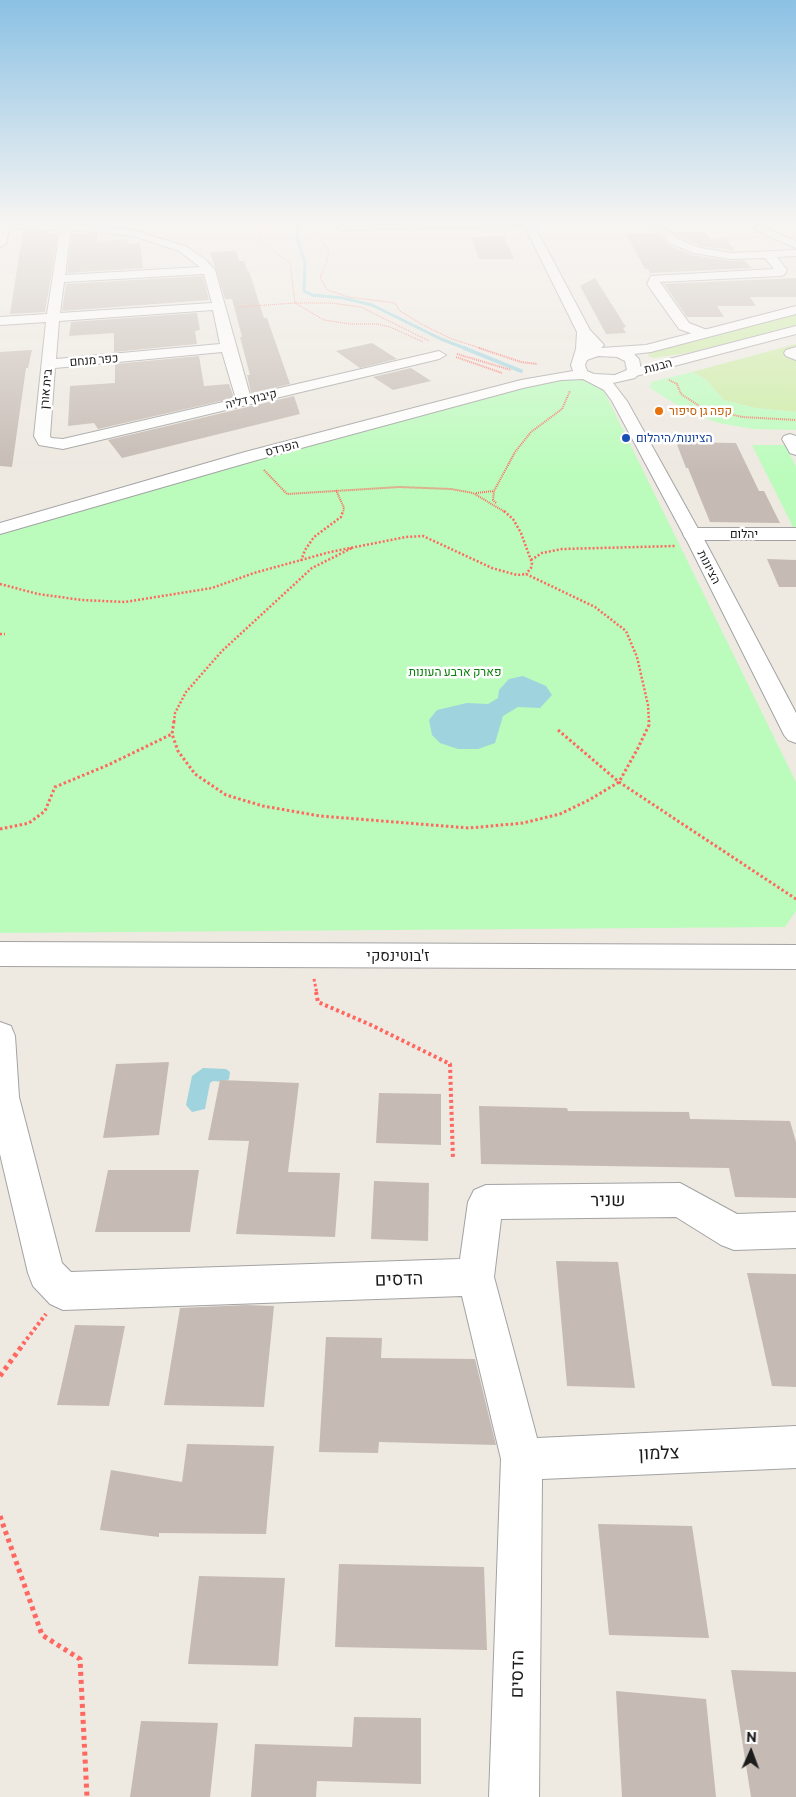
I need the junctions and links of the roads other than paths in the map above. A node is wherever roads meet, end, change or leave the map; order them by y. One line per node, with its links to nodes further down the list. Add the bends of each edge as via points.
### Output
1 (54, 307): 6 (street, בית אורן)
2 (220, 307): 6 (street); 11 (street)
3 (571, 307): 9 (street)
4 (670, 307): 10 (street, via 684,326)
5 (796, 310): 10 (street)
6 (53, 317): 7 (street); 19 (street, בית אורן)
7 (0, 321)
8 (796, 330): 18 (street, הבנות)
9 (584, 332): 15 (street, via 590,340); 17 (street)
10 (702, 333): 13 (street)
11 (228, 347): 19 (street, כפר מנחם); 24 (street)
12 (439, 349): 24 (street, קיבוץ דליה)
13 (646, 349): 15 (street); 20 (street, via 636,354)
14 (796, 351): 16 (street, via 791,353)
15 (611, 352): 17 (street, הפרדס, via 592,352); 20 (street)
16 (796, 356)
17 (580, 359): 21 (street, via 578,368); 22 (street, הפרדס)
18 (683, 360): 20 (street, הבנות); 20 (street, הבנות, via 648,369)
19 (49, 364): 25 (street, בית אורן, via 42,436 45,442)
20 (632, 367): 21 (street, הפרדס, via 610,380); 23 (street)
21 (586, 376): 22 (street, הפרדס); 23 (street, הציונות, via 609,387)
22 (535, 377): 26 (street, הפרדס)
23 (620, 400): 30 (street, הציונות)
24 (244, 401): 25 (street, קיבוץ דליה)
25 (63, 444)
26 (22, 522): 27 (street, הפרדס); 28 (street, הפרדס)
27 (0, 524)
28 (0, 528)
29 (796, 534): 30 (street, יהלום)
30 (695, 540): 31 (street, הציונות)
31 (796, 735)
32 (0, 954): 33 (street, ז'בוטינסקי)
33 (796, 957)
34 (0, 1036): 35 (street)
35 (1, 1098): 37 (street, הדסים, via 46,1274 62,1291)
36 (796, 1230): 37 (street, שניר, via 734,1232 680,1200 486,1202)
37 (476, 1276): 39 (street, הדסים)
38 (796, 1447): 39 (street, צלמון)
39 (522, 1459): 40 (street, הדסים)
40 (514, 1797)

